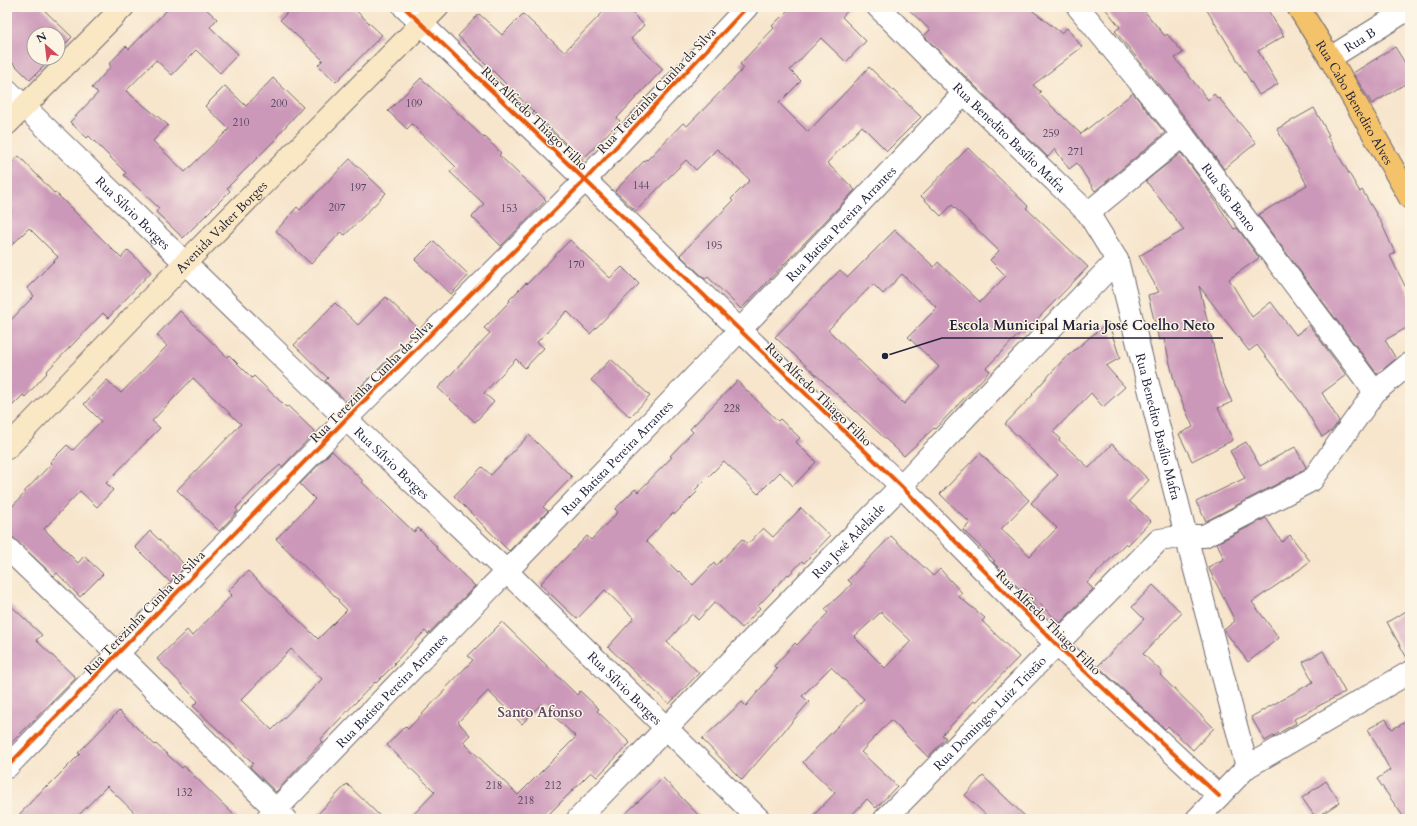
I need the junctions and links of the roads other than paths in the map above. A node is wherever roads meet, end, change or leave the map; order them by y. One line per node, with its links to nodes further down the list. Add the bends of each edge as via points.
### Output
1 (123, 7): 13 (street)
2 (404, 7): 9 (street, Rua Alfredo Thiago Filho)
3 (438, 7): 9 (street, Avenida Valter Borges)
4 (746, 7): 16 (street, Rua Terezinha Cunha da Silva)
5 (878, 7): 12 (street, Rua Benedito Basílio Mafra)
6 (1078, 7): 15 (street, Rua São Bento)
7 (1298, 7): 10 (main road, Rua Cabo Benedito Alves)
8 (1410, 8): 10 (street, Rua B)
9 (422, 24): 16 (street, Rua Alfredo Thiago Filho); 20 (street, Avenida Valter Borges)
10 (1330, 58): 17 (main road, Rua Cabo Benedito Alves)
11 (7, 90): 13 (street, Rua Sílvio Borges)
12 (964, 94): 18 (street, Rua Benedito Basílio Mafra); 21 (street, Rua Batista Pereira Arrantes)
13 (24, 106): 14 (street); 20 (street, Rua Sílvio Borges)
14 (7, 124)
15 (1183, 135): 18 (street); 23 (street, Rua São Bento)
16 (585, 180): 21 (street, Rua Alfredo Thiago Filho); 24 (street, Rua Terezinha Cunha da Silva)
17 (1410, 198)
18 (1088, 213): 19 (street, Rua Benedito Basílio Mafra)
19 (1117, 260): 26 (street, Rua José Adelaide); 27 (street, Rua Benedito Basílio Mafra)
20 (185, 263): 24 (street, Rua Sílvio Borges); 25 (street, Avenida Valter Borges)
21 (740, 330): 26 (street, Rua Alfredo Thiago Filho); 29 (street, Rua Batista Pereira Arrantes)
22 (1410, 363): 23 (street, Rua Domingos Luiz Tristão)
23 (1375, 392): 27 (street, Rua Domingos Luiz Tristão, via 1312,480 1204,536)
24 (346, 419): 29 (street, Rua Sílvio Borges); 31 (street, Rua Terezinha Cunha da Silva)
25 (7, 448)
26 (901, 486): 30 (street, Rua Alfredo Thiago Filho); 33 (street, Rua José Adelaide)
27 (1186, 536): 30 (street, Rua Domingos Luiz Tristão, via 1159,540); 35 (street, Rua Benedito Basílio Mafra)
28 (7, 548): 31 (street)
29 (506, 571): 33 (street, Rua Sílvio Borges); 37 (street, Rua Batista Pereira Arrantes)
30 (1057, 645): 36 (street, Rua Alfredo Thiago Filho); 40 (street, Rua Domingos Luiz Tristão)
31 (117, 653): 34 (street, Rua Terezinha Cunha da Silva); 37 (street)
32 (1410, 672): 35 (street)
33 (666, 728): 38 (street, Rua José Adelaide); 39 (street, Rua Sílvio Borges)
34 (7, 767)
35 (1247, 767): 36 (street)
36 (1219, 796): 41 (street)
37 (276, 816)
38 (578, 819)
39 (759, 819)
40 (885, 819)
41 (1197, 819)

